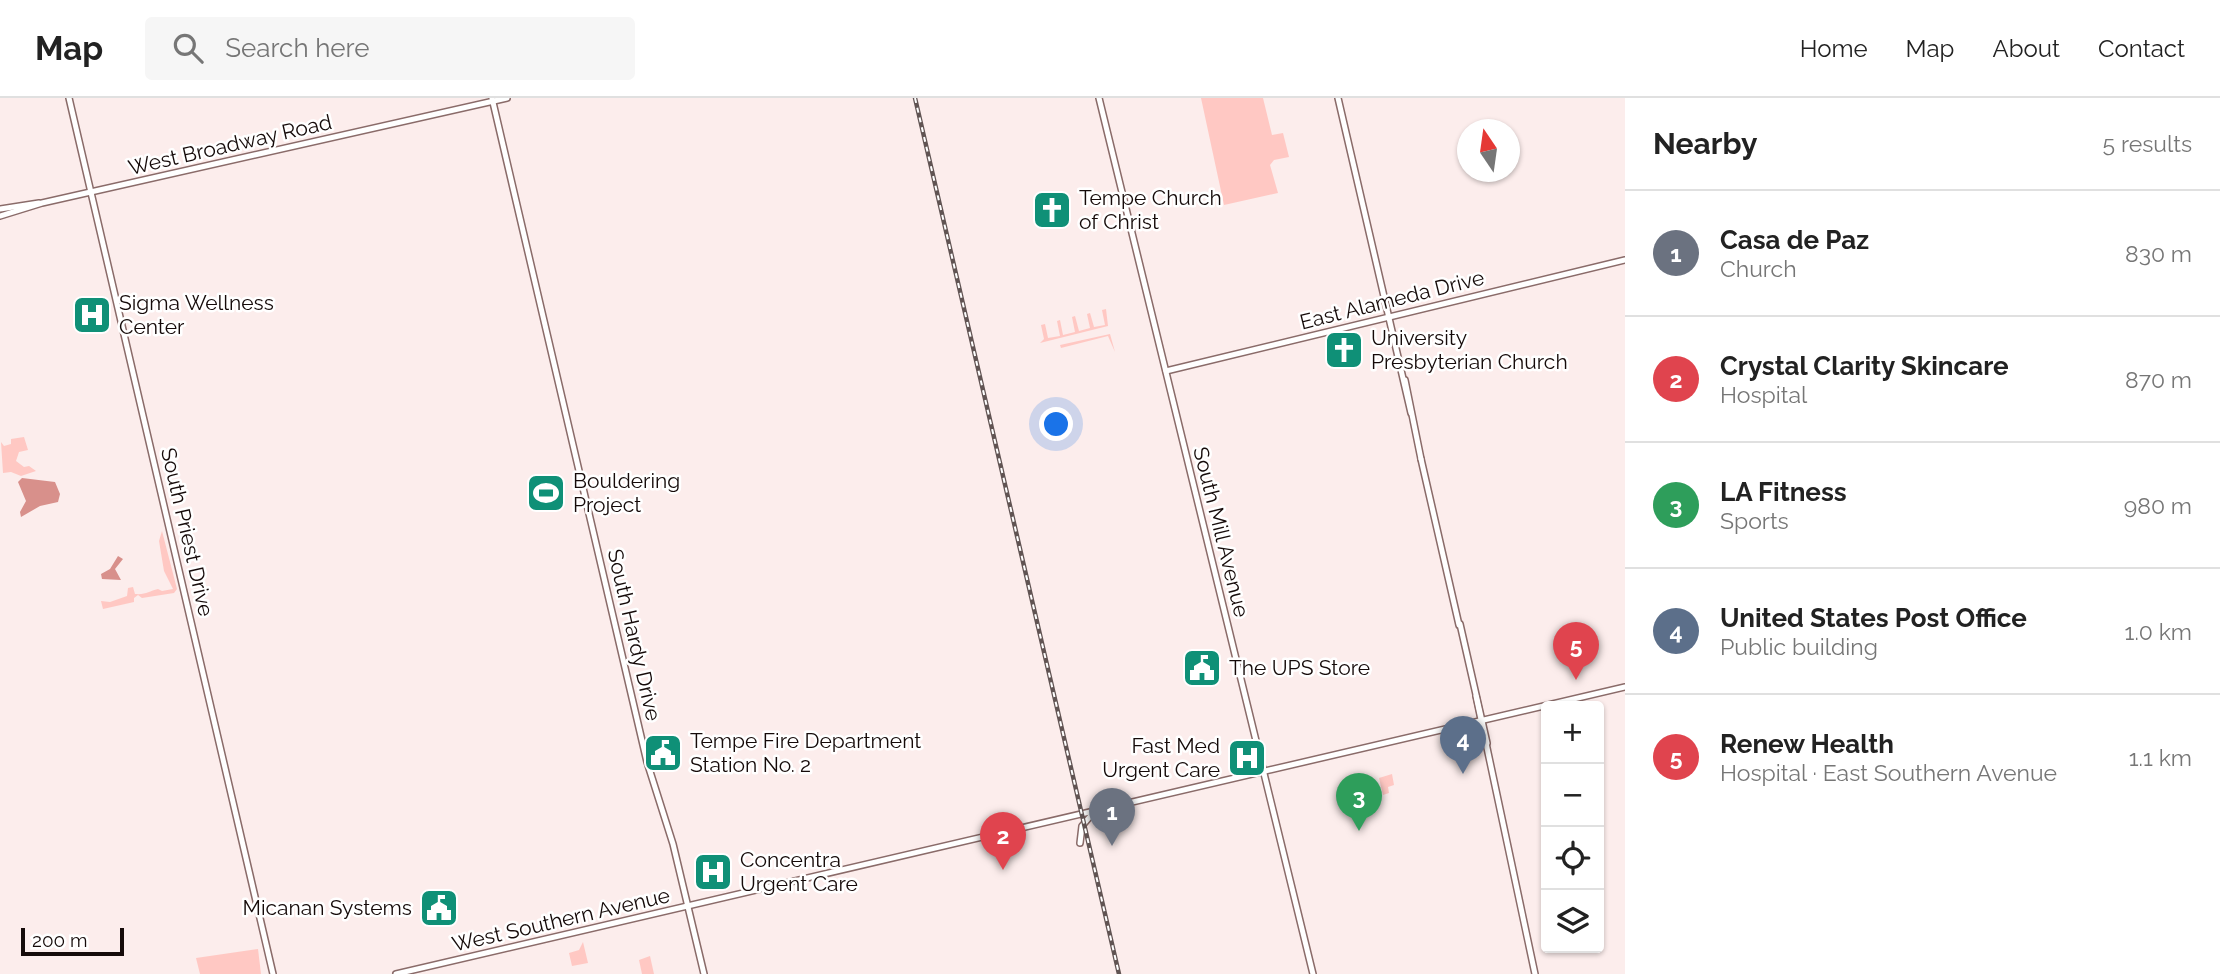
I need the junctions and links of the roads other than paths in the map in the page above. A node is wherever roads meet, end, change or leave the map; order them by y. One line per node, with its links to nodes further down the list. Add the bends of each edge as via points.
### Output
1 (69, 98): 6 (main road, South Priest Drive)
2 (507, 98): 5 (main road, West Broadway Road)
3 (1099, 98): 12 (main road, South Mill Avenue)
4 (1338, 98): 11 (main road)
5 (492, 100): 6 (main road, West Broadway Road); 18 (main road, South Hardy Drive, via 649,770)
6 (91, 192): 7 (main road, West Broadway Road); 20 (main road, South Priest Drive)
7 (42, 203): 8 (main road, West Broadway Road); 9 (main road, West Broadway Road)
8 (0, 208)
9 (0, 216)
10 (1625, 260): 11 (main road, East Alameda Drive)
11 (1388, 318): 12 (main road, East Alameda Drive); 14 (main road)
12 (1166, 371): 15 (main road, South Mill Avenue)
13 (1625, 687): 14 (main road, West Southern Avenue)
14 (1482, 721): 15 (main road, West Southern Avenue); 19 (main road)
15 (1264, 773): 16 (main road, West Southern Avenue); 23 (main road, South Mill Avenue)
16 (1093, 813): 17 (main road, via 1082,826); 18 (main road, West Southern Avenue)
17 (1080, 843)
18 (688, 907): 21 (main road, West Southern Avenue); 22 (main road, South Hardy Drive)
19 (1535, 973)
20 (273, 974)
21 (396, 974)
22 (703, 974)
23 (1313, 974)

